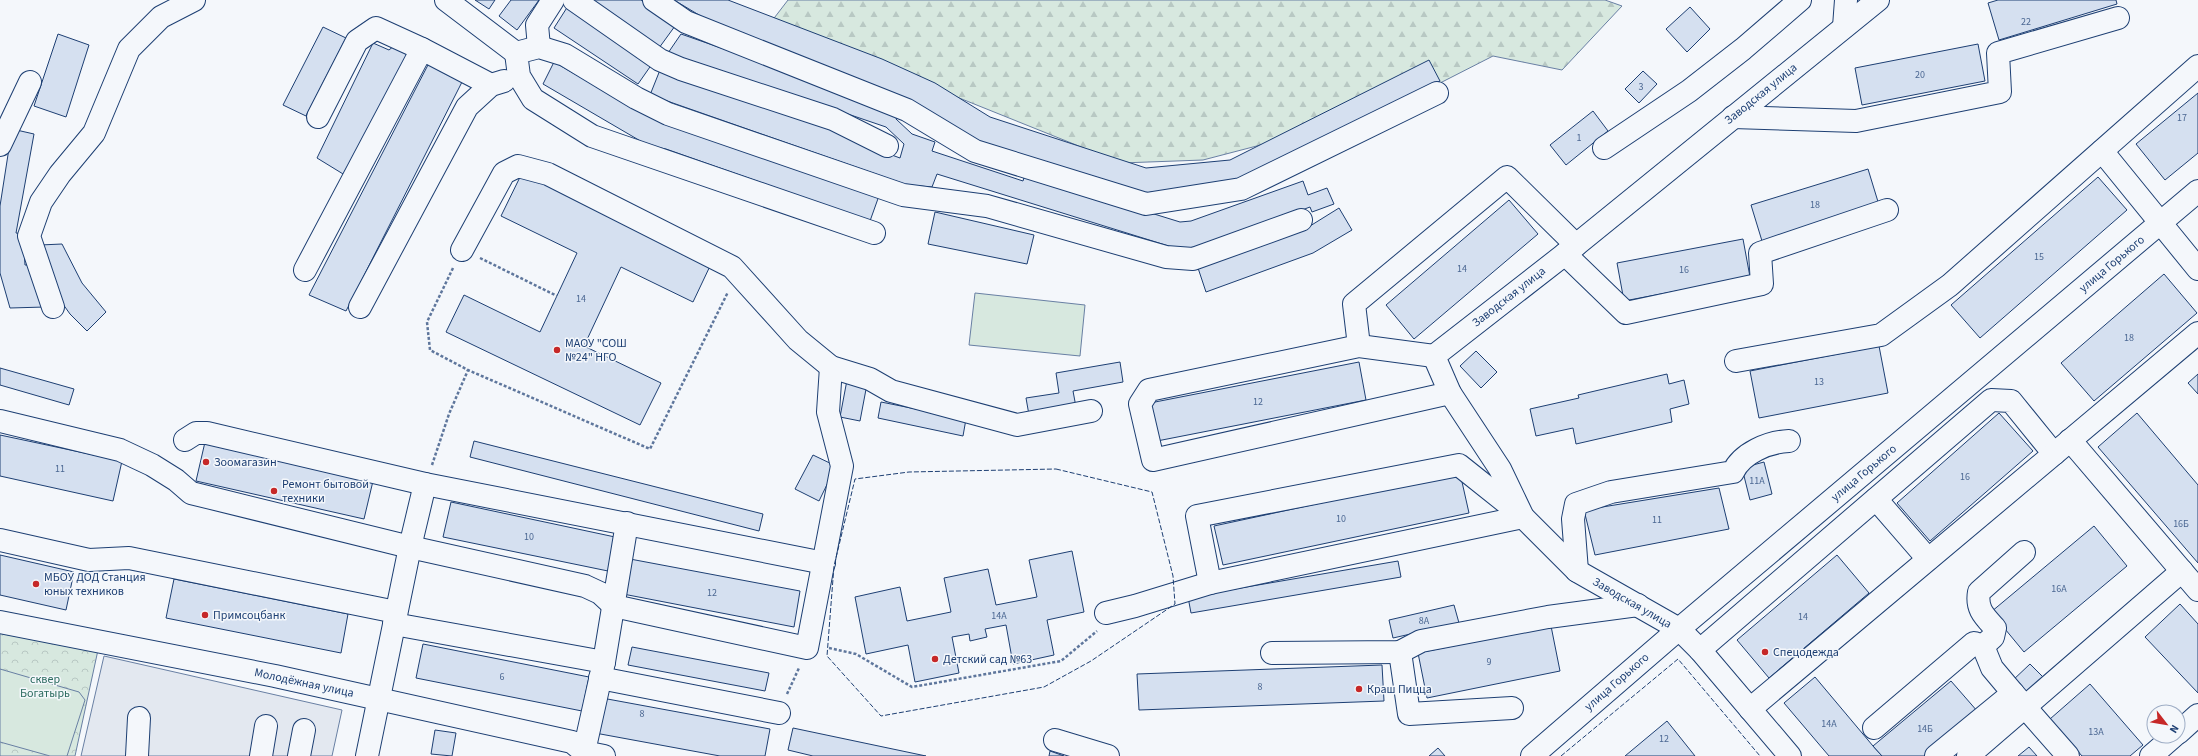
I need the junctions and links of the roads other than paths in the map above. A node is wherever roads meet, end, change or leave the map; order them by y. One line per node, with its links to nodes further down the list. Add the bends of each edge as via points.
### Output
1 (194, 0): 34 (street, via 161,17 128,49 94,133 41,202 29,236)
2 (553, 0): 11 (street, via 537,25)
3 (574, 0): 22 (street, via 660,60 681,70 833,118)
4 (654, 0): 18 (street, via 686,22 907,110 975,151 1146,204 1241,189)
5 (1800, 0): 23 (street, via 1689,91)
6 (1846, 0): 10 (street)
7 (1878, 0): 10 (street, Заводская улица)
8 (454, 2): 13 (street)
9 (2118, 18): 20 (street, via 1998,53 2000,92 1856,121)
10 (1844, 27): 20 (street, Заводская улица)
11 (539, 47): 13 (street); 27 (street, via 565,55 636,98 668,114 903,195 987,206 1166,257 1193,259)
12 (422, 49): 17 (street); 19 (street, via 376,28 357,41); 33 (street)
13 (516, 53): 15 (street)
14 (2198, 66): 24 (street)
15 (519, 76): 17 (street); 29 (street, via 533,99 592,136)
16 (30, 82): 21 (street)
17 (491, 85): 35 (street, via 467,107)
18 (1437, 93)
19 (318, 117)
20 (1733, 117): 30 (street, Заводская улица)
21 (0, 145)
22 (887, 146)
23 (1604, 148)
24 (2102, 151): 28 (street); 39 (street, via 1950,284 1881,335)
25 (2198, 191): 28 (street, улица Горького)
26 (1887, 210): 30 (street, via 1760,253 1762,284 1626,313)
27 (1301, 220)
28 (2161, 223): 32 (street); 66 (street, улица Горького)
29 (874, 233)
30 (1570, 249): 37 (street, via 1507,176 1354,304); 38 (street, Заводская улица)
31 (462, 250): 40 (street, via 504,173 518,166 548,174 732,267 798,340)
32 (2198, 269)
33 (305, 270)
34 (53, 307)
35 (360, 307)
36 (2198, 332): 45 (street)
37 (1359, 346): 38 (street); 41 (street, via 1149,390 1140,404 1153,460)
38 (1434, 356): 41 (street, Заводская улица)
39 (1736, 361)
40 (831, 367): 42 (street, via 870,379 891,391 1017,424); 56 (street, via 828,412 842,466)
41 (1450, 393): 50 (street, Заводская улица, via 1500,469)
42 (1091, 411)
43 (0, 421): 53 (street, via 120,450 152,465 191,493)
44 (185, 440): 48 (street, via 196,433 207,433)
45 (2070, 440): 47 (street); 58 (street)
46 (1789, 441): 57 (street, via 1773,442 1738,461 1733,472 1611,492 1576,504 1573,519)
47 (2054, 454): 49 (street, via 2010,401 1992,400); 55 (street)
48 (425, 484): 51 (street); 53 (street)
49 (1876, 499): 55 (street); 68 (street)
50 (1523, 517): 57 (street, Заводская улица); 59 (street); 59 (street, via 1459,465 1197,516)
51 (627, 523): 56 (street); 62 (street)
52 (0, 540): 64 (street, via 89,560 129,558)
53 (410, 547): 62 (street, via 585,586 600,593); 64 (street)
54 (2024, 552): 67 (street, via 1979,592 1981,612 1995,628 1993,637)
55 (1928, 559): 75 (street)
56 (824, 563): 62 (street, via 807,648)
57 (1577, 571): 61 (street, Заводская улица)
58 (2182, 571): 60 (street); 73 (street)
59 (1210, 583): 63 (street)
60 (2198, 590)
61 (1638, 605): 66 (street, Заводская улица); 69 (street, via 1548,617 1421,641)
62 (614, 606): 71 (street)
63 (1106, 613)
64 (395, 618): 71 (street); 72 (street)
65 (0, 622): 72 (street, Молодёжная улица)
66 (1679, 629): 68 (street, Заводская улица); 91 (street, улица Горького)
67 (1983, 646): 73 (street, via 1992,668); 81 (street, via 1974,642)
68 (1700, 650): 75 (street, Заводская улица)
69 (1400, 652): 70 (street); 74 (street, via 1409,714)
70 (1272, 653)
71 (602, 670): 76 (street); 85 (street)
72 (379, 699): 85 (street, Молодёжная улица, via 572,742); 89 (street)
73 (2019, 700): 93 (street); 94 (street); 95 (street)
74 (1512, 708)
75 (1750, 709): 92 (street, Заводская улица)
76 (779, 713)
77 (2198, 715): 80 (street)
78 (139, 718): 86 (street)
79 (266, 726): 87 (street)
80 (2186, 726)
81 (1874, 728)
82 (304, 730): 88 (street)
83 (1055, 740): 90 (street)
84 (2165, 744): 96 (street)
85 (590, 755)
86 (137, 756)
87 (261, 756)
88 (299, 756)
89 (368, 756)
90 (1108, 756)
91 (1532, 756)
92 (1790, 756)
93 (1936, 756)
94 (1968, 756)
95 (2068, 756)
96 (2151, 756)

